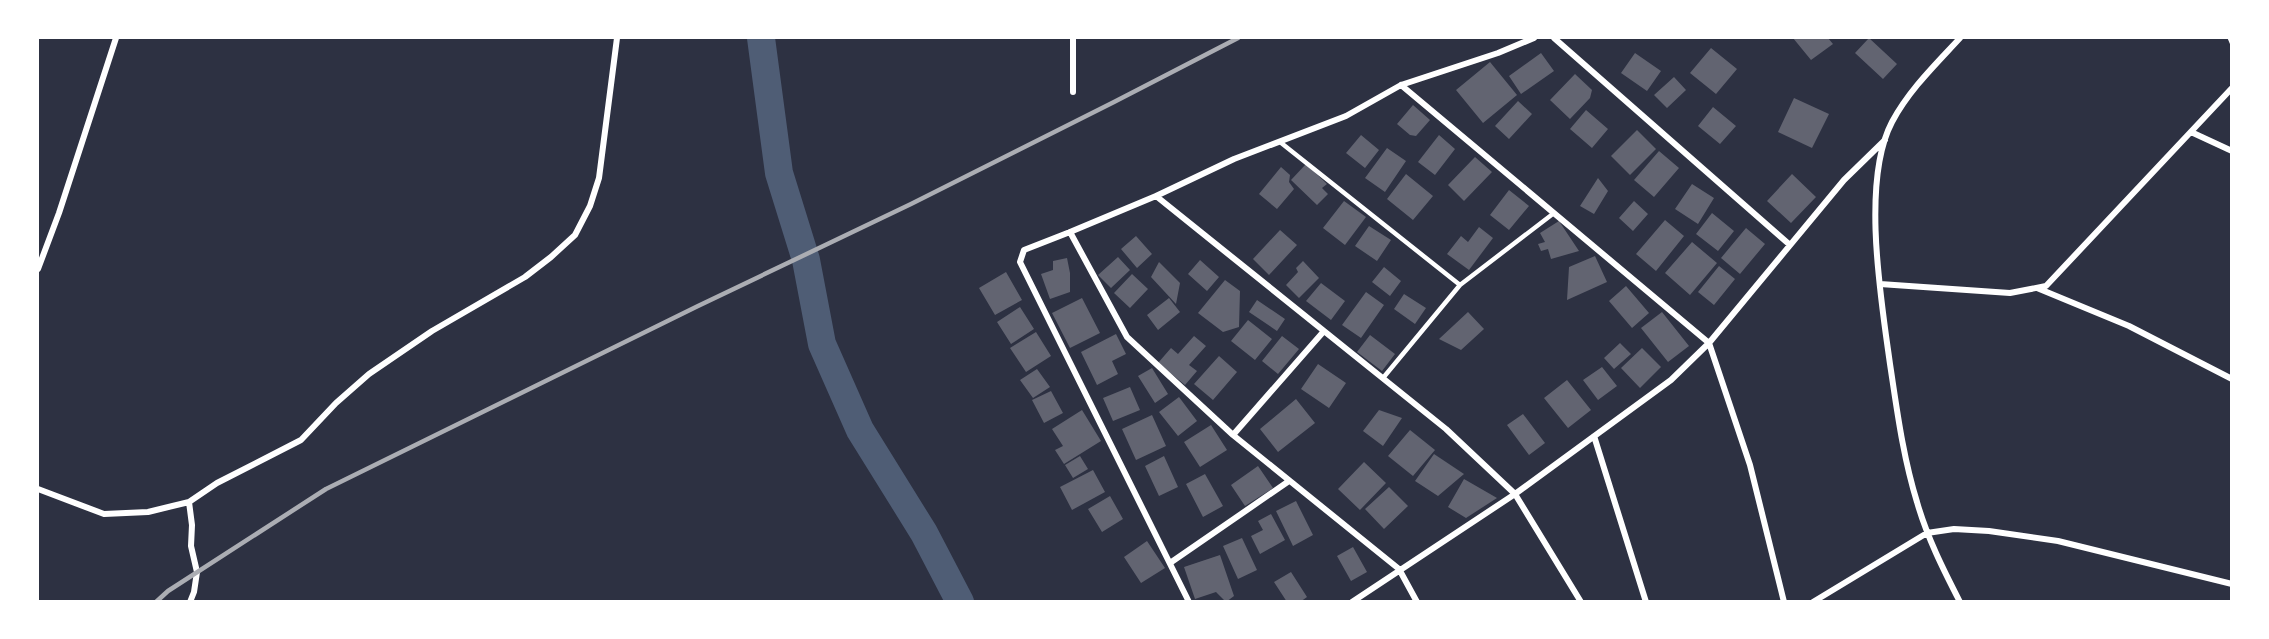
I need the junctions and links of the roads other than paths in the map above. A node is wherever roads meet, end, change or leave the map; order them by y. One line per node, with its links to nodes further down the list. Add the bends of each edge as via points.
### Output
1 (117, 38): 18 (street)
2 (618, 38): 31 (street, via 598,178 590,206 575,235 525,277 432,331 369,374 301,440 217,483)
3 (1073, 38): 9 (street)
4 (1534, 38): 7 (street)
5 (1554, 38): 17 (street)
6 (1960, 38): 11 (street, via 1923,78 1892,122)
7 (1401, 85): 12 (street, via 1346,116); 15 (street)
8 (2232, 88): 10 (street)
9 (1073, 92)
10 (2191, 132): 13 (street); 21 (street, via 2046,286)
11 (1885, 140): 17 (street, via 1844,180); 19 (street, via 1877,181)
12 (1280, 142): 14 (street); 20 (lane)
13 (2232, 151)
14 (1155, 196): 16 (street); 22 (street)
15 (1554, 213): 20 (lane); 23 (street)
16 (1070, 232): 26 (street, via 1127,337); 33 (street, via 1024,249 1020,262)
17 (1790, 245): 23 (street)
18 (38, 268)
19 (1880, 284): 21 (street, via 2010,293); 32 (street, via 1903,443)
20 (1460, 285): 24 (lane)
21 (2037, 288): 25 (street, via 2129,326)
22 (1324, 331): 24 (street); 26 (street)
23 (1708, 343): 27 (street, via 1671,380); 42 (street, via 1750,465)
24 (1383, 378): 30 (street, via 1446,429)
25 (2232, 379)
26 (1233, 435): 28 (street)
27 (1593, 436): 30 (street); 41 (street)
28 (1289, 481): 33 (street); 34 (street)
29 (38, 489): 31 (street, via 104,514 148,512)
30 (1515, 494): 34 (street); 40 (street)
31 (189, 502): 36 (street, via 191,546 197,572)
32 (1927, 533): 35 (street, via 1954,529 1989,531 2058,541); 43 (street); 44 (street)
33 (1170, 563): 37 (street)
34 (1398, 569): 38 (street); 39 (street)
35 (2232, 584)
36 (190, 602)
37 (1189, 602)
38 (1352, 602)
39 (1417, 602)
40 (1581, 602)
41 (1646, 602)
42 (1784, 602)
43 (1813, 602)
44 (1960, 602)

